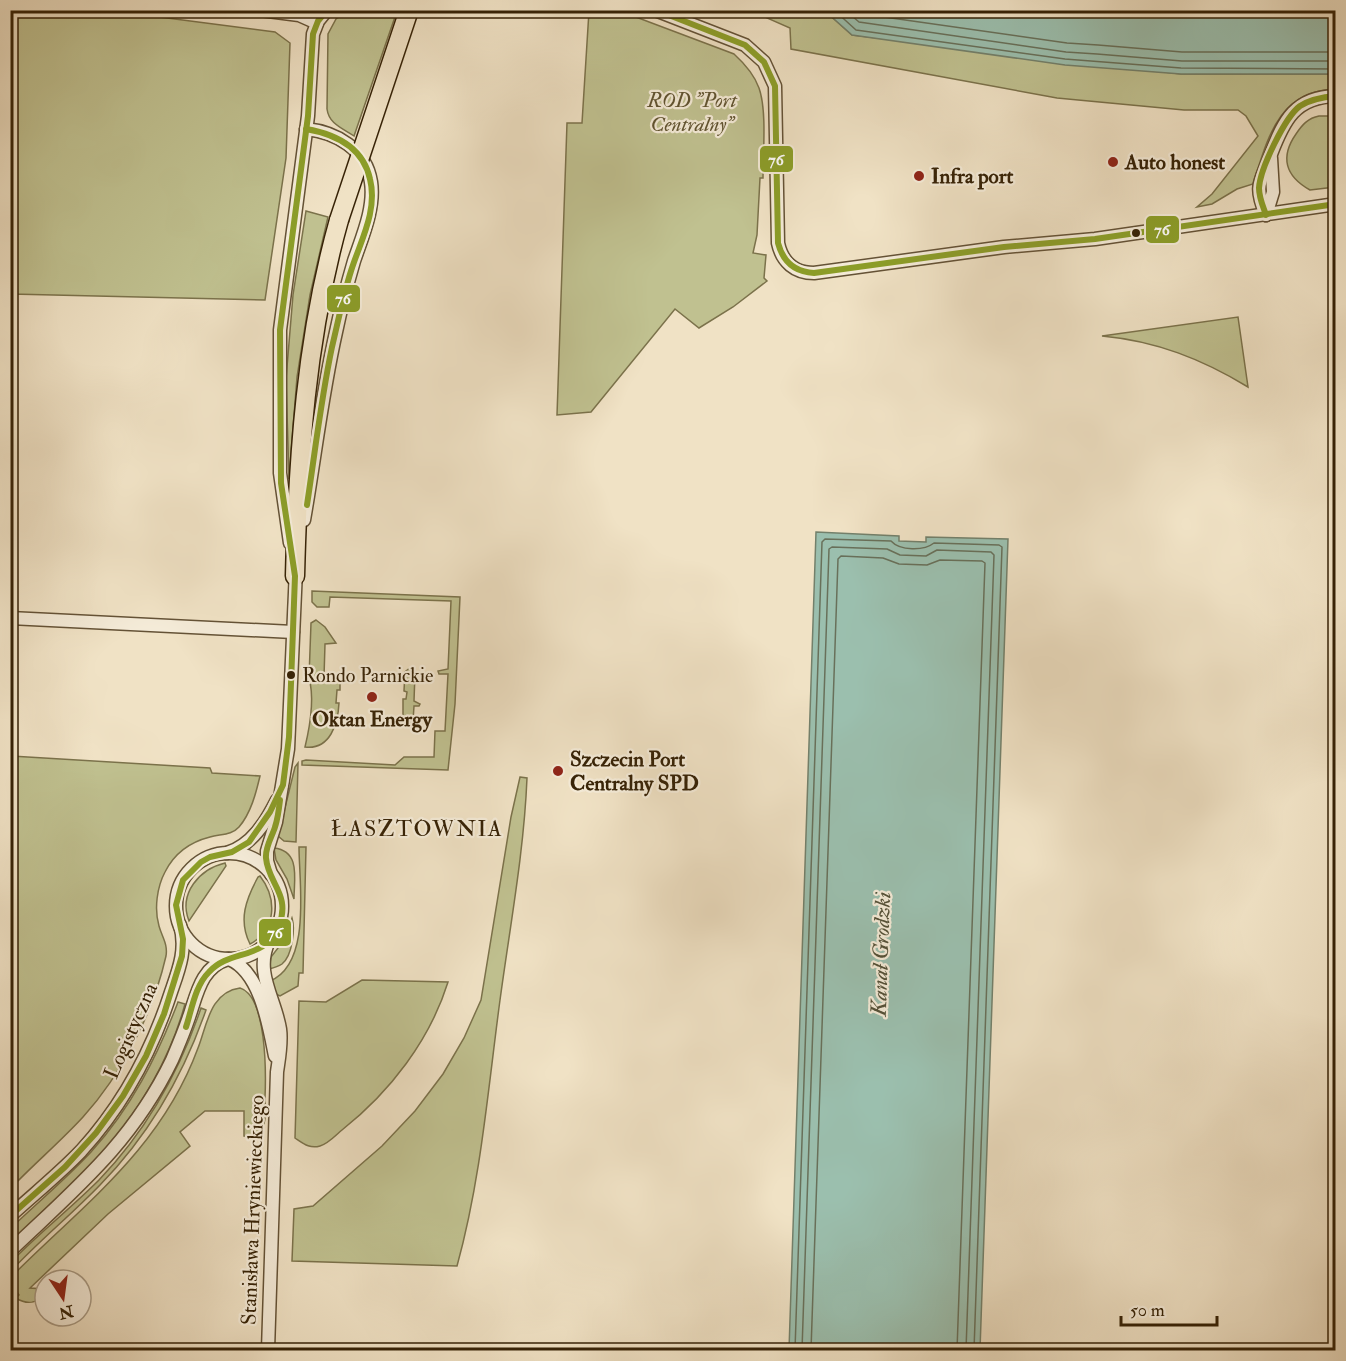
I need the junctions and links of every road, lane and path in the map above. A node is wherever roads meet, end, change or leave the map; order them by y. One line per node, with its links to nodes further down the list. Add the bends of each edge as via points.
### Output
1 (260, 10): 5 (street, via 299,15)
2 (327, 10): 5 (street)
3 (409, 10): 10 (main road, bridge, via 339,220 321,290 308,365)
4 (655, 10): 9 (street, via 740,42 769,69 776,94 777,242 790,266 800,271 814,273)
5 (317, 23): 7 (street)
6 (1335, 96): 9 (street, via 1316,98 1294,111 1281,129 1258,188)
7 (306, 129): 10 (street, via 279,352 281,483); 10 (street, via 331,134 354,149 367,168 372,190 326,379)
8 (1335, 204): 9 (street)
9 (1266, 216)
10 (295, 576): 12 (street)
11 (10, 618): 12 (street)
12 (293, 632): 13 (street, via 289,744)
13 (283, 784): 14 (street, via 253,838); 15 (street, via 267,851)
14 (225, 854): 15 (street, via 251,858); 16 (street, via 201,862 183,880 177,900)
15 (271, 874): 17 (street, via 280,892 282,908)
16 (180, 925): 18 (street, via 199,949); 20 (street, Logistyczna, via 182,960 160,1024 135,1076 89,1142)
17 (269, 941): 18 (street, via 248,956); 19 (street, Stanisława Hryniewieckiego, via 263,967 280,1030)
18 (228, 959): 19 (street, Stanisława Hryniewieckiego, via 241,966 252,981 267,1021); 21 (street, via 213,967 202,980 173,1058 128,1132 94,1172)
19 (277, 1072): 22 (street, Stanisława Hryniewieckiego)
20 (10, 1216)
21 (10, 1251)
22 (268, 1350)

